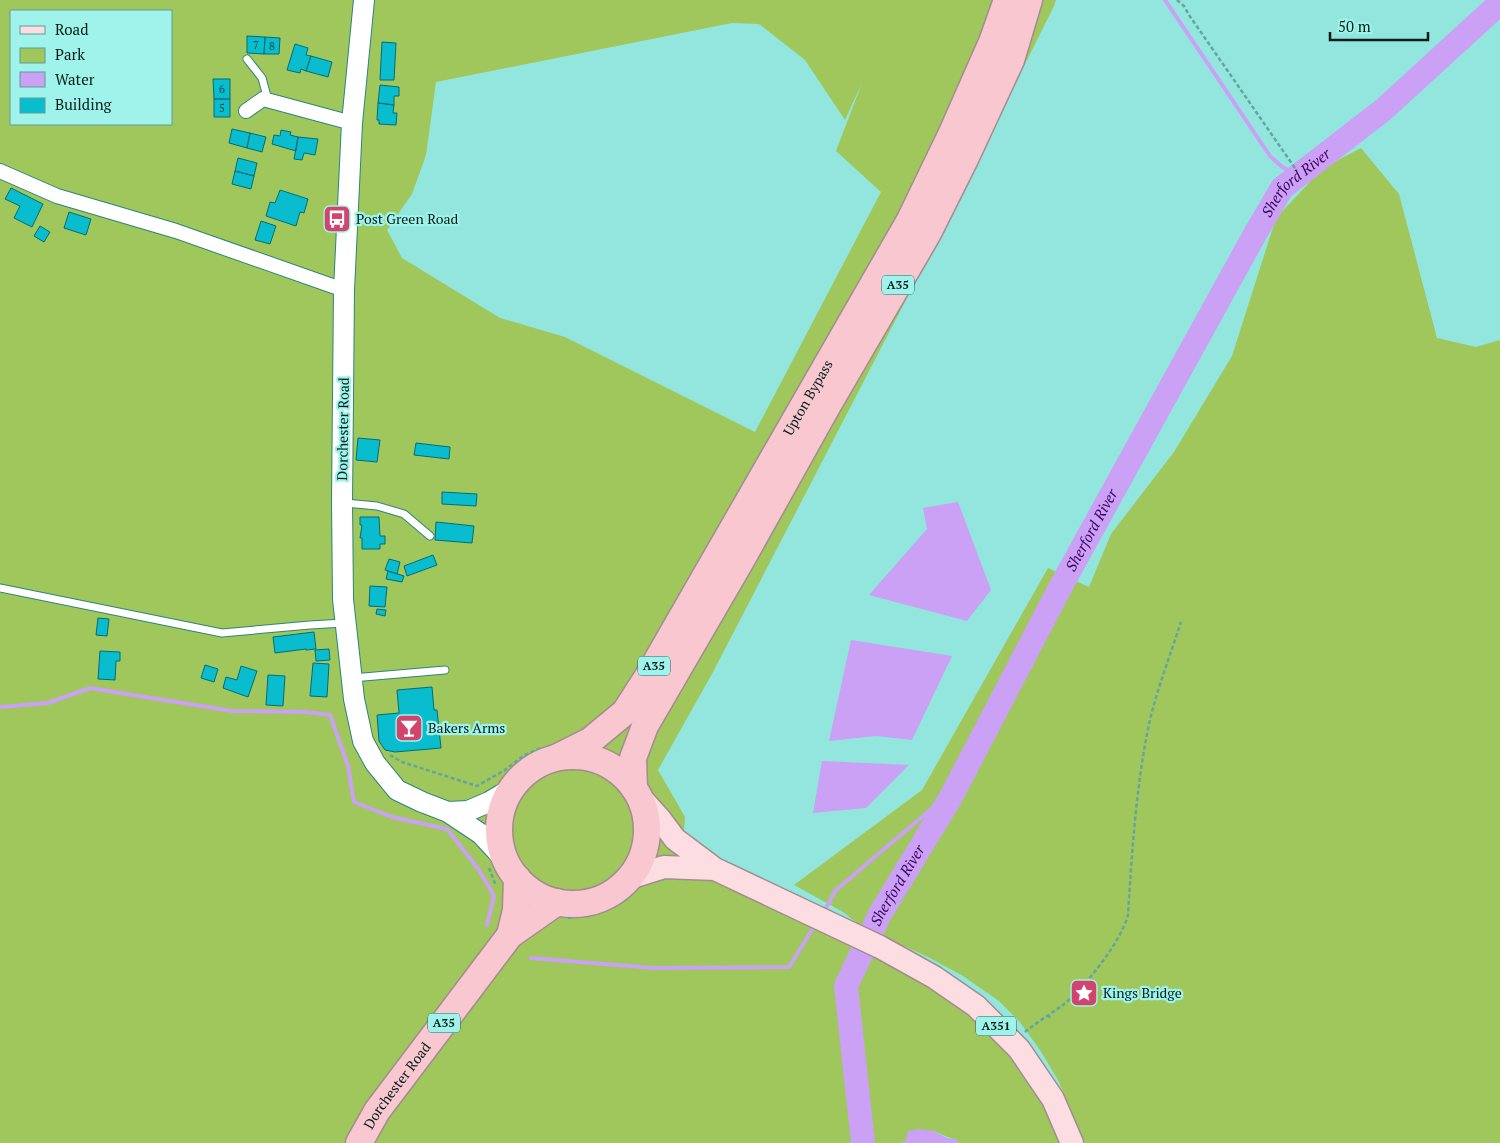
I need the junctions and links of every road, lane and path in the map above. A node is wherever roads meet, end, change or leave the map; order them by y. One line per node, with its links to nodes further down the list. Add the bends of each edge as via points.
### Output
1 (364, 0): 8 (main road, Dorchester Road)
2 (1007, 0): 19 (highway, Upton Bypass / A35, via 955,127 910,220 648,676 625,712 590,741)
3 (1030, 0): 22 (highway, Upton Bypass / A35, via 1010,60 928,233 645,726 633,758)
4 (1177, 0): 10 (path)
5 (247, 59): 6 (lane, via 262,78)
6 (268, 100): 7 (street, via 263,99); 8 (street)
7 (246, 111)
8 (352, 123): 11 (main road, Dorchester Road)
9 (0, 171): 11 (street, via 57,196 176,231)
10 (1296, 171)
11 (344, 290): 12 (main road, Dorchester Road)
12 (342, 502): 13 (lane, via 377,506 404,514); 16 (main road, Dorchester Road, via 343,599)
13 (430, 536)
14 (0, 588): 16 (lane, via 222,633)
15 (1181, 622): 29 (path, via 1150,722 1141,769 1126,924 1086,982 1063,1005)
16 (347, 623): 18 (main road, Dorchester Road)
17 (445, 670): 18 (lane)
18 (352, 678): 23 (main road, Dorchester Road, via 363,741 375,763 397,790)
19 (551, 751): 20 (path, via 523,756 477,786 402,762); 21 (highway); 22 (highway, via 608,764 623,774)
20 (386, 753)
21 (511, 788): 23 (main road, Dorchester Road, via 468,811); 24 (highway, via 502,811 499,836)
22 (638, 793): 25 (main road, A351, via 675,839); 26 (highway, via 647,818 647,835)
23 (448, 812): 24 (main road, Dorchester Road, via 481,834)
24 (511, 869): 27 (highway, via 535,893); 28 (highway, Dorchester Road / A35, via 516,910)
25 (715, 869): 26 (main road, A351, via 664,867); 31 (main road, A351, via 834,924 934,977 976,1006)
26 (631, 886): 27 (highway); 27 (path, via 616,905 583,915)
27 (560, 910): 28 (highway, Dorchester Road / A35)
28 (510, 935): 32 (highway, Dorchester Road / A35, via 377,1111)
29 (1047, 1015): 30 (path); 31 (path)
30 (1052, 1019)
31 (1012, 1041): 33 (main road, A351, via 1053,1099)
32 (359, 1143)
33 (1072, 1143)

